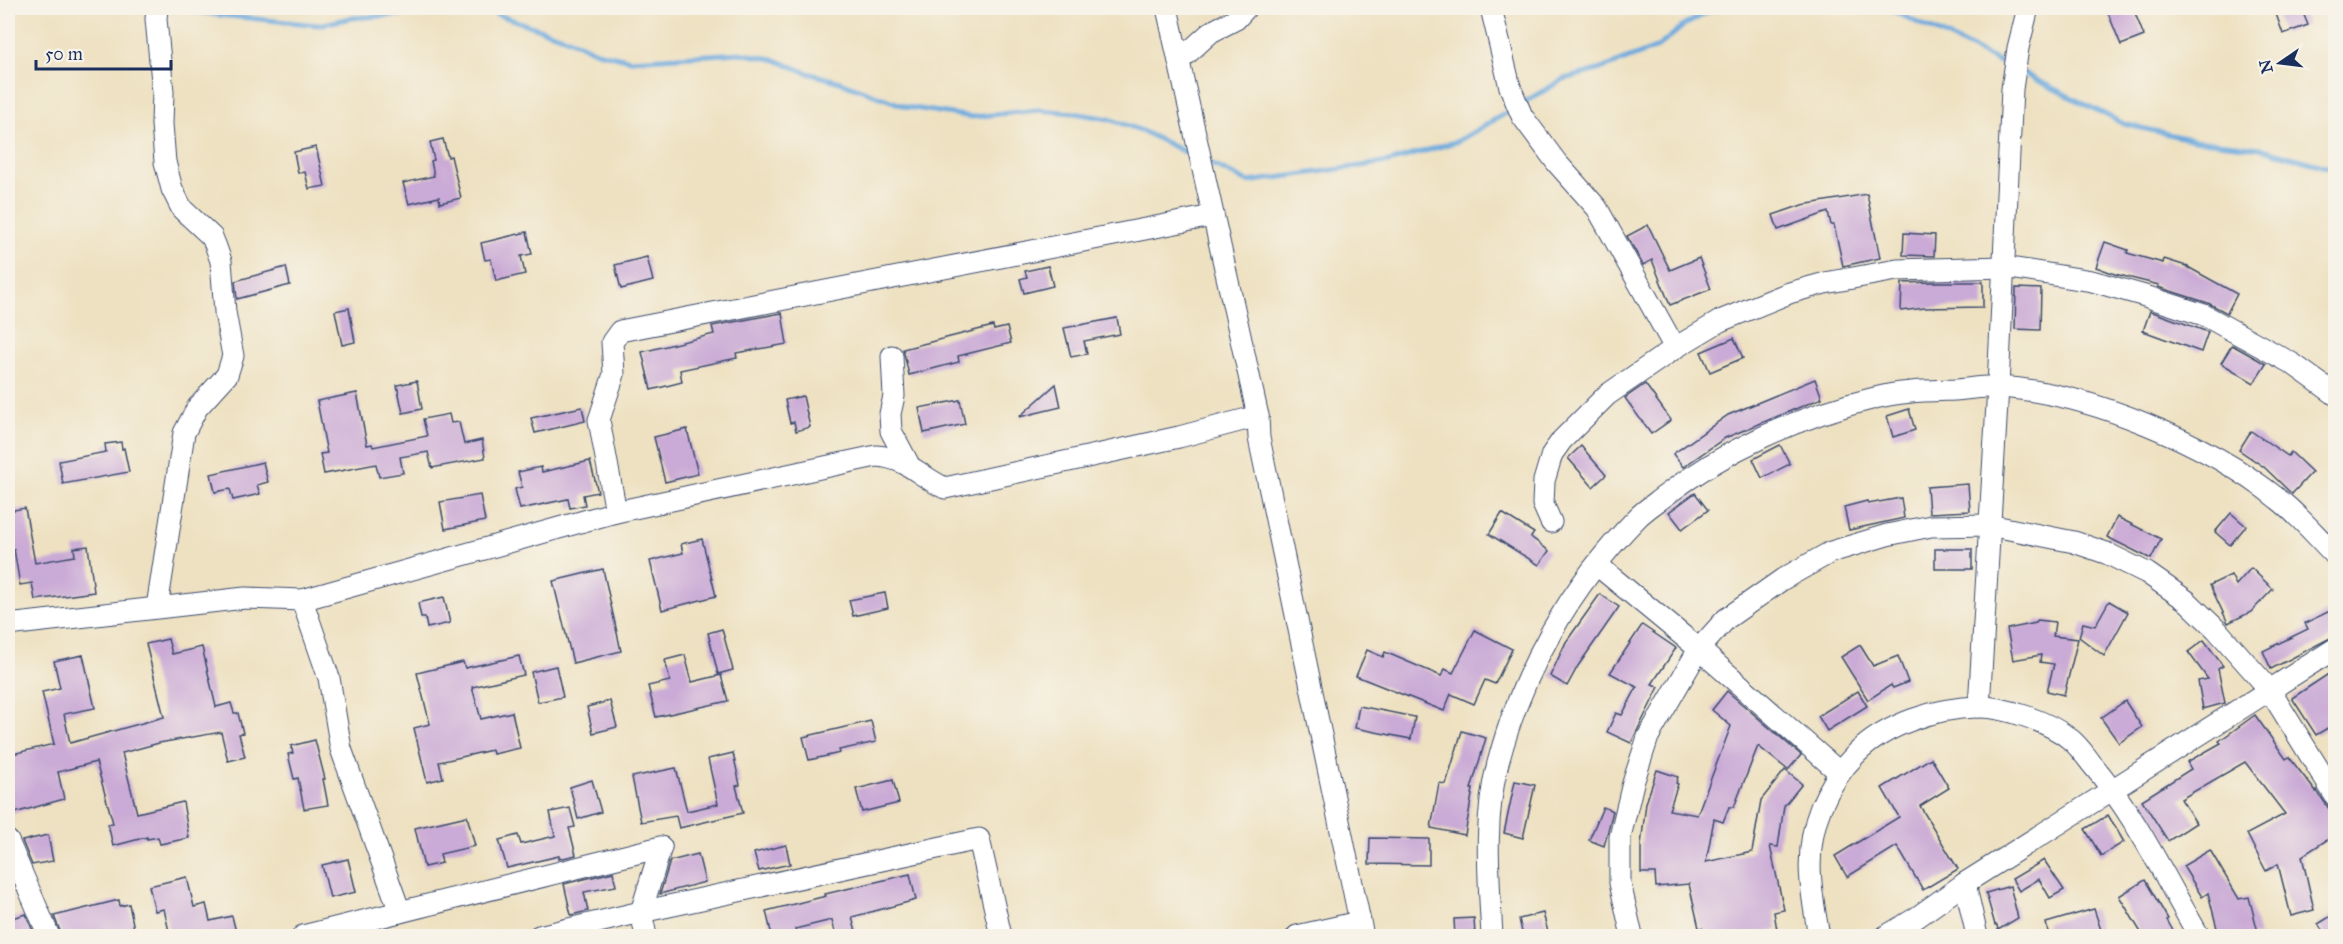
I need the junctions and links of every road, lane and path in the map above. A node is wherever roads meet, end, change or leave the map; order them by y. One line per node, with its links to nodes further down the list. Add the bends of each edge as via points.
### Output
1 (157, 8): 21 (street, via 165,162 182,209 212,237 221,261 233,356 227,375 197,408 184,433)
2 (1167, 8): 6 (street)
3 (1246, 8): 6 (street, via 1236,20 1211,32)
4 (1491, 8): 9 (street, via 1510,87 1522,116 1597,208)
5 (2028, 8): 8 (street, via 2012,89)
6 (1179, 61): 7 (street)
7 (1212, 216): 13 (street); 15 (street, via 620,331 612,342 614,374 599,420)
8 (2004, 267): 9 (street, via 1897,270 1825,283 1720,321); 11 (street); 12 (street, via 2092,281 2204,315 2293,364)
9 (1675, 348): 16 (street, via 1606,395 1552,454 1544,481 1544,504)
10 (892, 356): 14 (street, via 891,431)
11 (1998, 387): 17 (street); 18 (street, via 2057,396 2110,410 2172,436 2229,466 2279,499); 19 (street, via 1877,397 1777,432 1730,453 1683,482 1639,516)
12 (2336, 395)
13 (1258, 416): 14 (street, via 945,488); 34 (street)
14 (908, 464): 15 (street, via 893,457 876,456)
15 (616, 513): 20 (street)
16 (1551, 522)
17 (1989, 525): 24 (street, via 1931,526 1831,552 1783,579 1726,619); 25 (street, via 2074,542 2147,573 2195,608); 26 (street)
18 (2336, 556)
19 (1597, 565): 24 (street); 41 (street, via 1545,639 1498,764 1489,814)
20 (302, 600): 21 (street, via 245,598); 32 (street, via 329,678 341,749)
21 (157, 607): 22 (street)
22 (8, 625)
23 (2336, 648): 25 (street)
24 (1699, 649): 27 (street); 42 (street, via 1648,736 1620,837 1620,883)
25 (2269, 689): 28 (street); 29 (street)
26 (1978, 707): 27 (street, via 1937,712 1890,730 1861,749); 28 (street, via 2043,723 2071,740)
27 (1840, 773): 43 (street, via 1821,807 1811,850 1809,872)
28 (2114, 789): 31 (street); 46 (street)
29 (2336, 797)
30 (8, 841): 36 (street)
31 (1965, 883): 44 (street); 45 (street)
32 (400, 912): 33 (street, via 661,847); 35 (street)
33 (641, 912): 37 (street); 38 (street); 39 (street, via 979,839)
34 (1361, 929): 40 (street)
35 (315, 935)
36 (49, 936)
37 (539, 936)
38 (646, 936)
39 (1001, 936)
40 (1297, 936)
41 (1492, 936)
42 (1632, 936)
43 (1819, 936)
44 (1886, 936)
45 (1977, 936)
46 (2199, 936)

